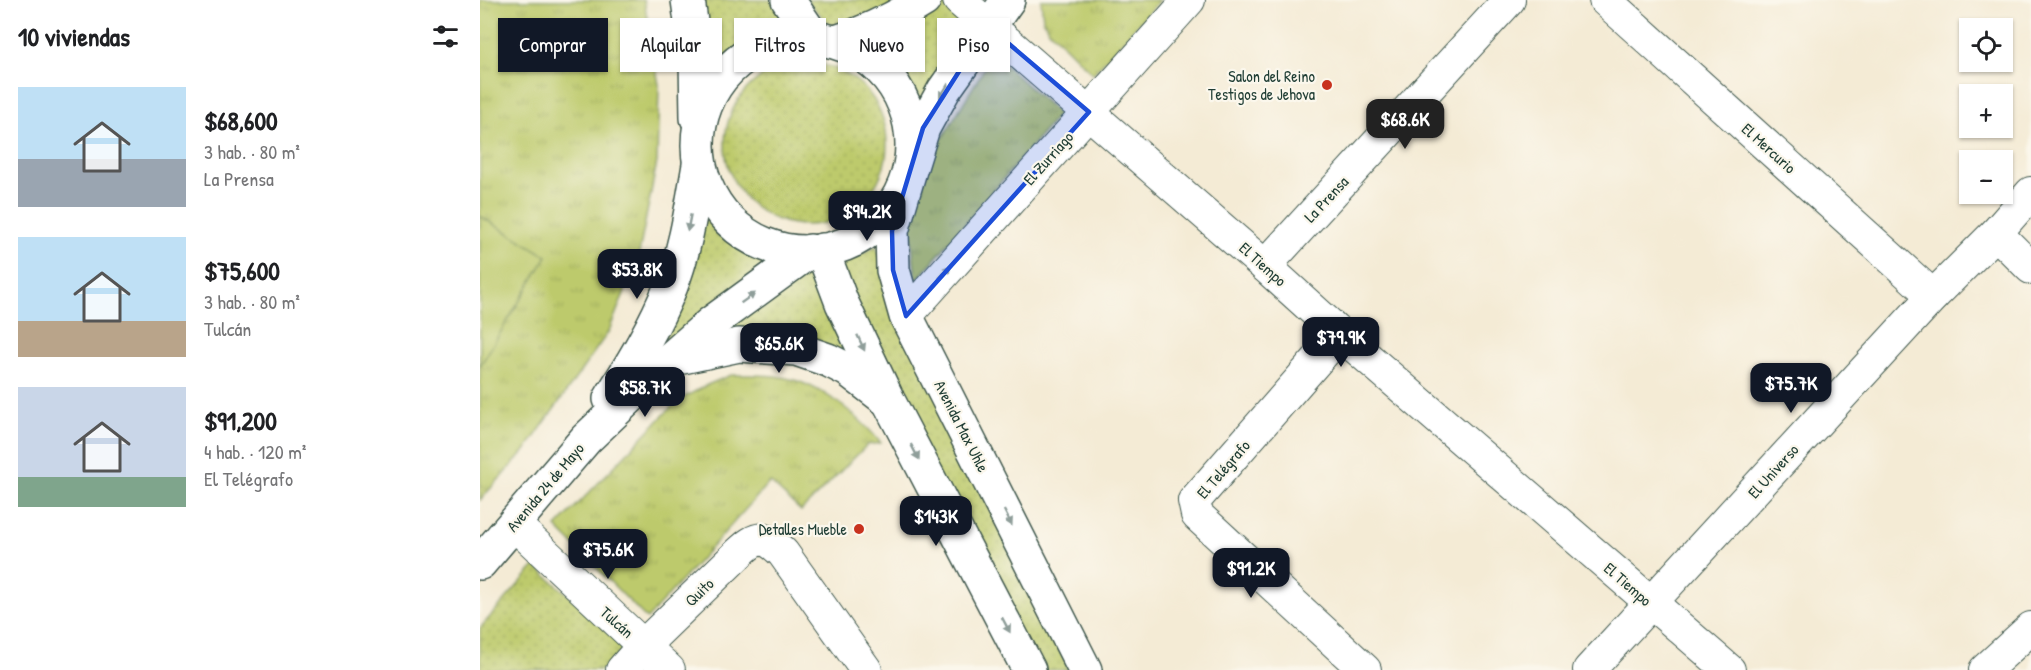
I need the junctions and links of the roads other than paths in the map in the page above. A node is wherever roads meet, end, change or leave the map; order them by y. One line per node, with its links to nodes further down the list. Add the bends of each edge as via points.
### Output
1 (688, 0): 18 (main road, via 696,58)
2 (789, 0): 9 (main road)
3 (924, 0): 12 (main road, via 867,32)
4 (959, 0): 10 (street, El Tiempo)
5 (1008, 0): 11 (main road)
6 (1189, 0): 17 (street, El Zurriago)
7 (1509, 0): 23 (street, La Prensa)
8 (1605, 0): 25 (street, El Mercurio)
9 (805, 18)
10 (979, 18)
11 (994, 18)
12 (826, 40)
13 (826, 40): 19 (main road, via 857,51 892,82 911,124)
14 (1010, 45): 17 (street, El Tiempo)
15 (734, 66): 18 (main road, via 706,104 700,122)
16 (956, 72): 19 (main road, one-way to 19, via 923,128)
17 (1089, 112): 23 (street, El Tiempo); 26 (street, El Zurriago, one-way to 17)
18 (699, 153): 22 (main road, via 707,190 739,229 777,247); 30 (main road, Avenida 24 de Mayo, one-way to 30, via 686,237 672,284 648,338)
19 (910, 170): 22 (main road, via 887,214 846,244); 26 (main road, Avenida Max Uhle, via 892,231 893,270)
20 (2031, 193): 21 (street, El Universo)
21 (1996, 233): 24 (street); 25 (street, El Universo)
22 (816, 251): 28 (main road, Avenida 24 de Mayo, one-way to 22, via 711,323); 29 (main road, one-way to 29)
23 (1265, 266): 27 (street, El Tiempo)
24 (2031, 268)
25 (1933, 296): 33 (street, El Universo)
26 (906, 316): 40 (main road, Avenida Max Uhle, one-way to 40)
27 (1340, 334): 33 (street, El Tiempo); 41 (street, El Telégrafo, via 1194,501 1194,508 1197,515)
28 (669, 360): 29 (main road, via 739,345 796,350 848,370); 30 (main road, Avenida 24 de Mayo)
29 (888, 400): 39 (main road, one-way to 39)
30 (586, 439): 31 (main road, Avenida 24 de Mayo)
31 (514, 524): 32 (main road, Avenida 24 de Mayo); 35 (street, Tulcán)
32 (480, 563)
33 (1651, 604): 42 (street, El Universo); 43 (street, El Tiempo)
34 (2031, 628): 44 (street)
35 (644, 645): 36 (street, Quito); 37 (street, Tulcán); 38 (street, Quito, via 750,543 760,538 783,552)
36 (622, 670)
37 (669, 670)
38 (866, 670)
39 (1029, 670)
40 (1085, 670)
41 (1365, 670)
42 (1589, 670)
43 (1729, 670)
44 (1985, 670)

